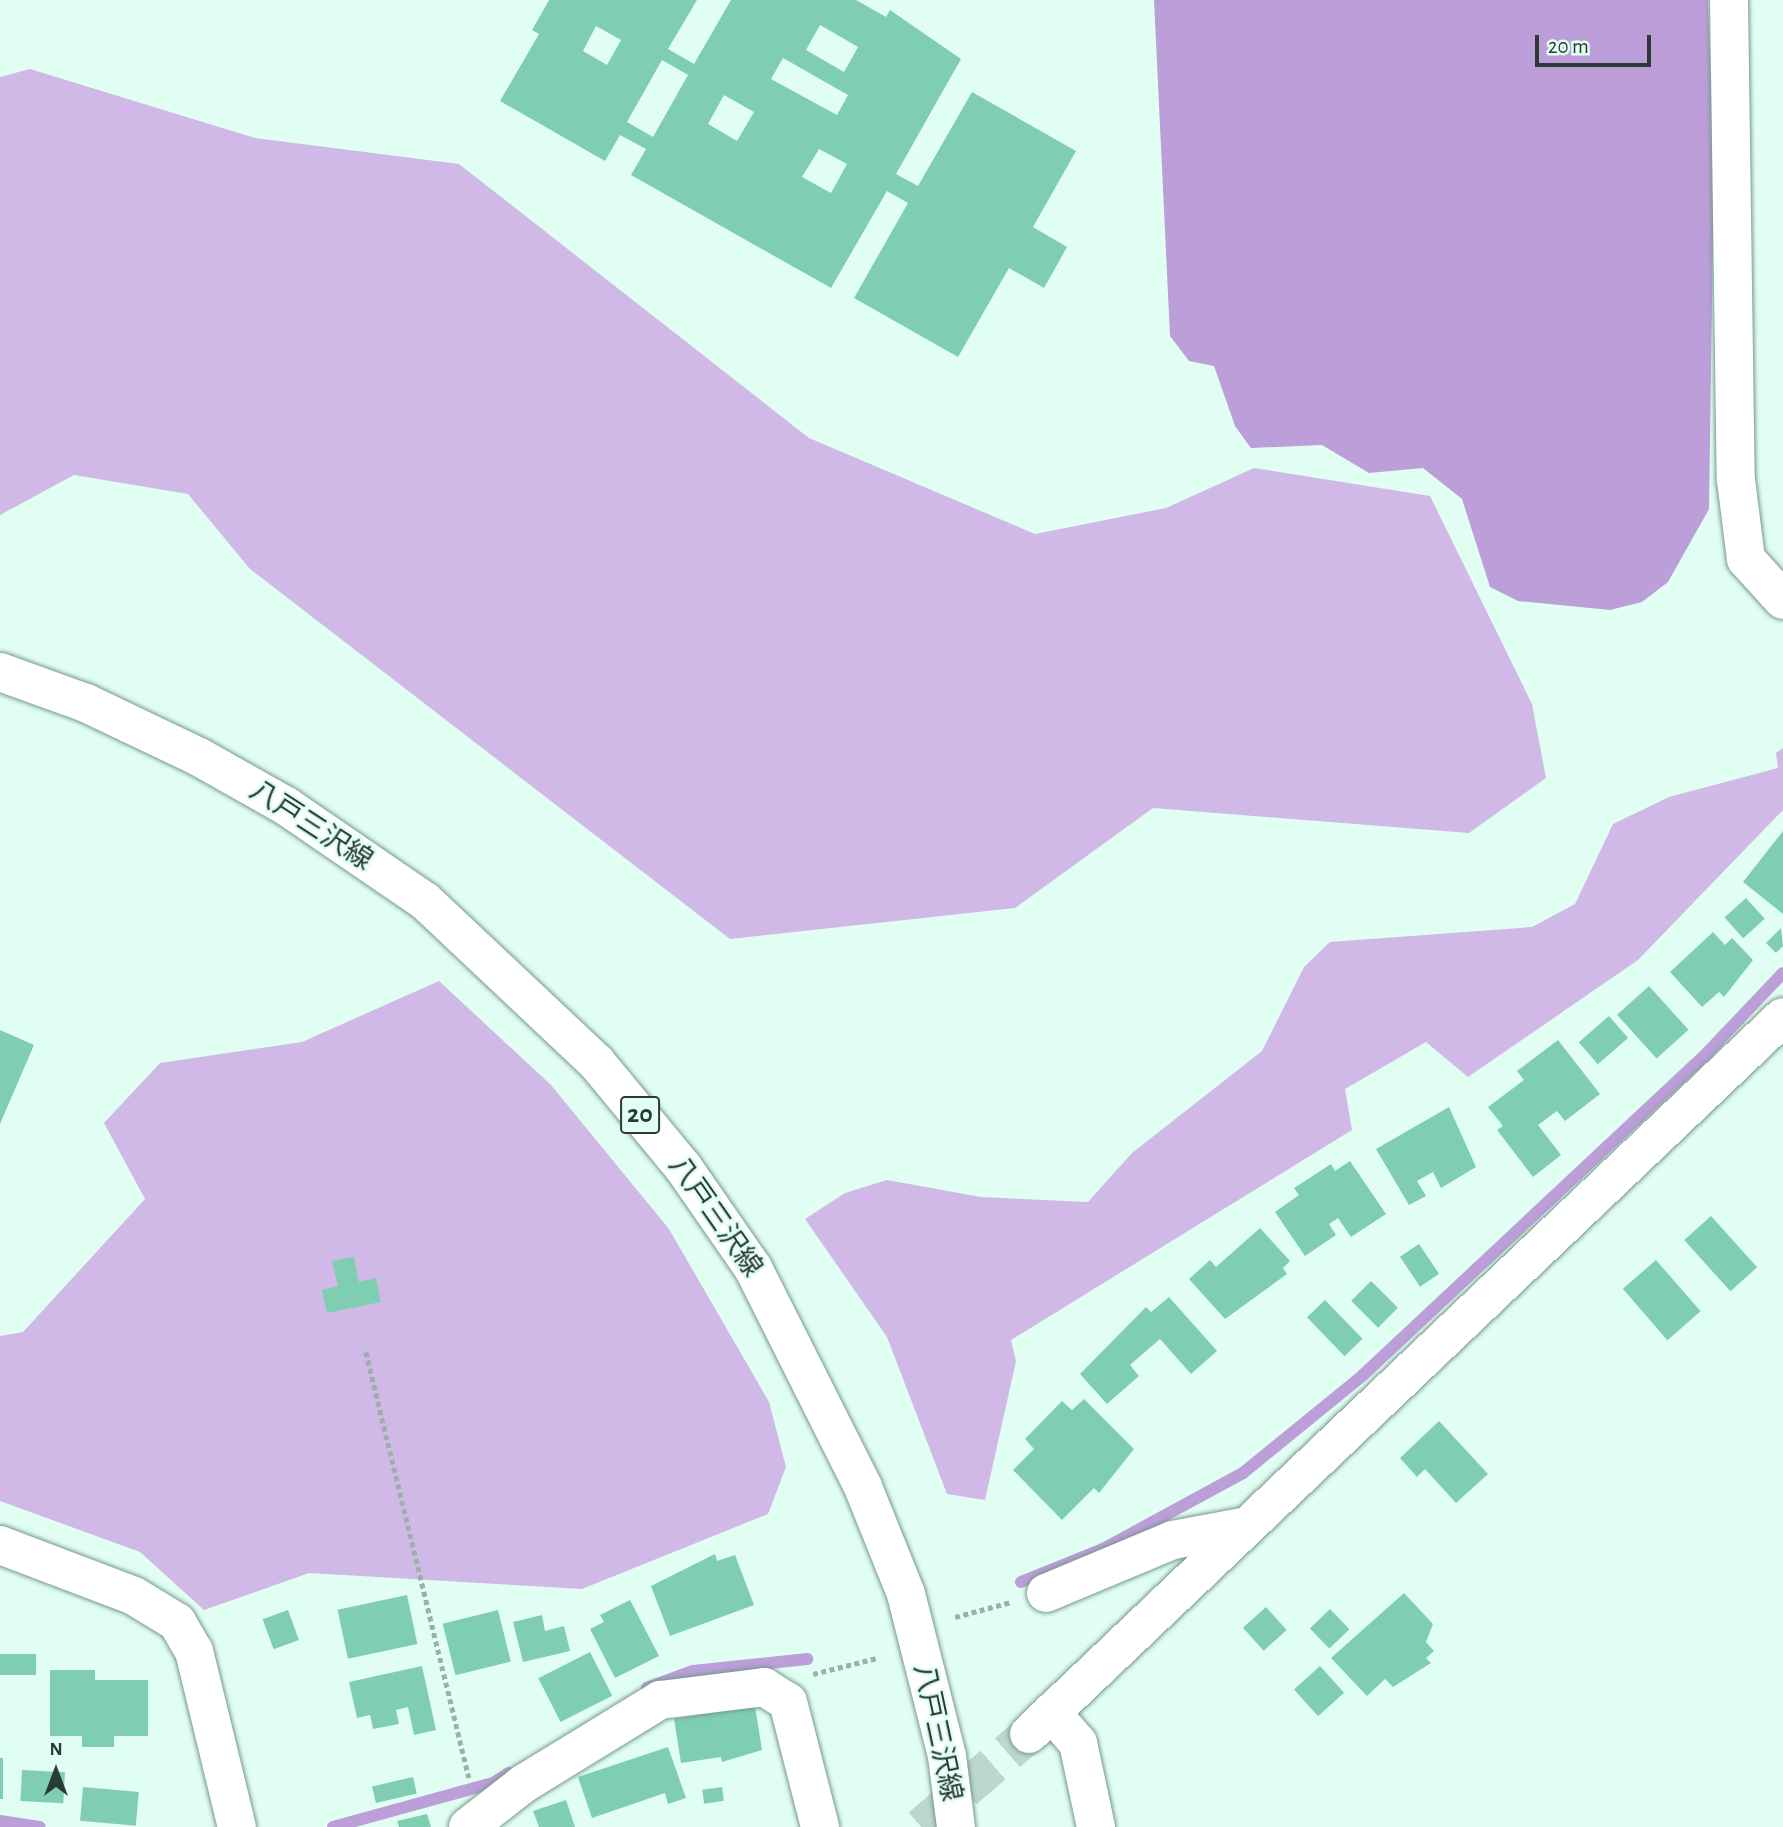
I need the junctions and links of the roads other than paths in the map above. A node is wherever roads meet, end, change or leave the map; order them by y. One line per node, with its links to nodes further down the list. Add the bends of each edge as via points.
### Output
1 (1729, 0): 2 (street, via 1736,480 1746,559)
2 (1783, 600)
3 (0, 673): 11 (street, 八戸三沢線 / 20, via 86,703 199,757 286,806 425,901 596,1062 666,1146 753,1269 863,1487 906,1594 947,1756)
4 (1783, 1017): 5 (street)
5 (1248, 1526): 7 (street, via 1173,1540); 12 (street, via 1040,1723 1078,1743)
6 (0, 1545): 9 (street, via 134,1596 177,1622 194,1651)
7 (1046, 1592)
8 (478, 1819): 10 (street, via 660,1700 764,1687 788,1702)
9 (237, 1827)
10 (820, 1827)
11 (956, 1827)
12 (1096, 1827)

